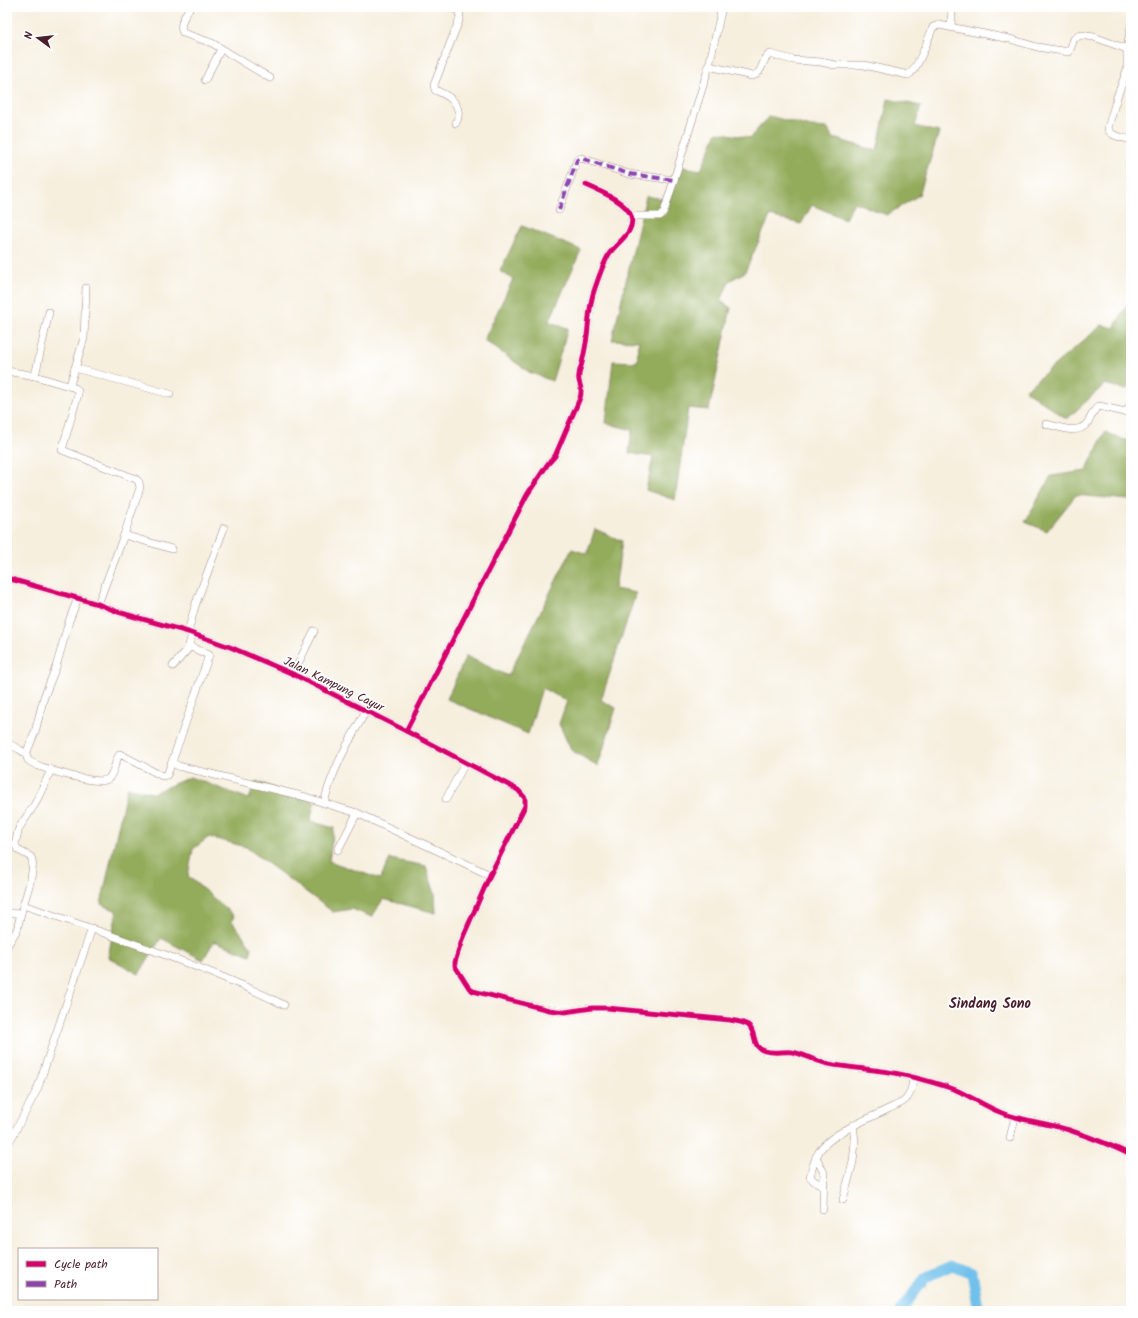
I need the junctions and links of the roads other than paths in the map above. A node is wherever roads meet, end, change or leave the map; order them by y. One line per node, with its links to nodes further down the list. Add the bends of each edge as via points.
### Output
1 (190, 7): 7 (street, via 182,26 183,33)
2 (453, 7): 12 (street, via 459,12 460,18 434,85 435,90 453,100 458,107)
3 (722, 7): 9 (street)
4 (952, 7): 6 (street)
5 (1131, 26): 8 (street)
6 (951, 27): 8 (street, via 1051,50 1069,52 1074,39 1080,35 1094,37); 9 (street, via 933,27 913,73 908,75 864,65 835,65 793,60 770,54 761,71 752,76)
7 (222, 49): 10 (street); 11 (street)
8 (1127, 49): 13 (street, via 1127,70 1108,128 1112,134)
9 (709, 66): 14 (street)
10 (270, 78)
11 (205, 80)
12 (456, 123)
13 (1131, 140)
14 (674, 180): 16 (street, via 629,174 581,158 577,160); 17 (street, via 661,216)
15 (586, 185): 17 (street, via 617,200)
16 (559, 210)
17 (631, 216): 41 (street, via 628,231 610,253 592,295 579,374 582,391 574,414 555,456 527,495)
18 (86, 288): 20 (street, via 84,338)
19 (49, 312): 22 (street)
20 (75, 368): 23 (street); 24 (street)
21 (7, 371): 22 (street)
22 (35, 376): 23 (street)
23 (70, 385): 30 (street, via 77,389 78,394 62,450 136,478 139,482 140,488)
24 (170, 394)
25 (1131, 405): 26 (street)
26 (1125, 412): 27 (street); 28 (street, via 1099,406 1094,409 1088,423 1080,430)
27 (1131, 417)
28 (1046, 424)
29 (224, 528): 36 (street, via 195,606)
30 (124, 535): 31 (street); 34 (street)
31 (172, 549)
32 (7, 578): 33 (street, Jalan Kampung Cayur)
33 (78, 598): 34 (street, Jalan Kampung Cayur); 43 (street)
34 (98, 604): 36 (street, Jalan Kampung Cayur)
35 (314, 631): 39 (street)
36 (190, 633): 37 (street); 39 (street, Jalan Kampung Cayur)
37 (189, 646): 38 (street); 44 (street, via 209,655)
38 (173, 666)
39 (293, 674): 40 (street, Jalan Kampung Cayur)
40 (366, 711): 41 (street, Jalan Kampung Cayur); 48 (street, via 340,758)
41 (406, 731): 45 (street, Jalan Kampung Cayur)
42 (7, 743): 43 (street)
43 (26, 754): 46 (street, via 28,760)
44 (172, 762): 46 (street, via 167,775 162,776 120,754 111,775 103,781); 48 (street, via 178,766)
45 (465, 763): 47 (street); 51 (street, Jalan Kampung Cayur, via 518,790 525,798 525,806)
46 (51, 770): 52 (street, via 35,804 19,828 15,844 18,850 32,859 32,871)
47 (446, 799)
48 (324, 803): 49 (street)
49 (357, 813): 50 (street); 51 (street)
50 (338, 850)
51 (490, 875): 58 (street, Jalan Kampung Cayur, via 462,937 455,962 469,988 475,993 566,1012 607,1008 730,1020 748,1025 756,1045 762,1051 792,1052 828,1064)
52 (23, 905): 54 (street); 55 (street)
53 (7, 912): 54 (street)
54 (21, 913): 56 (street, via 14,936)
55 (92, 928): 57 (street, via 242,985); 62 (street, via 37,1090)
56 (7, 946)
57 (284, 1005)
58 (913, 1077): 59 (street, via 956,1090 990,1108); 60 (street, via 908,1098)
59 (1015, 1117): 61 (street); 63 (street, via 1069,1130)
60 (853, 1126): 64 (street, via 826,1144); 66 (street, via 854,1162)
61 (1010, 1138)
62 (11, 1139)
63 (1131, 1155)
64 (816, 1157): 65 (street, via 823,1170); 65 (street, via 810,1177)
65 (823, 1185): 67 (street)
66 (843, 1200)
67 (823, 1210)

